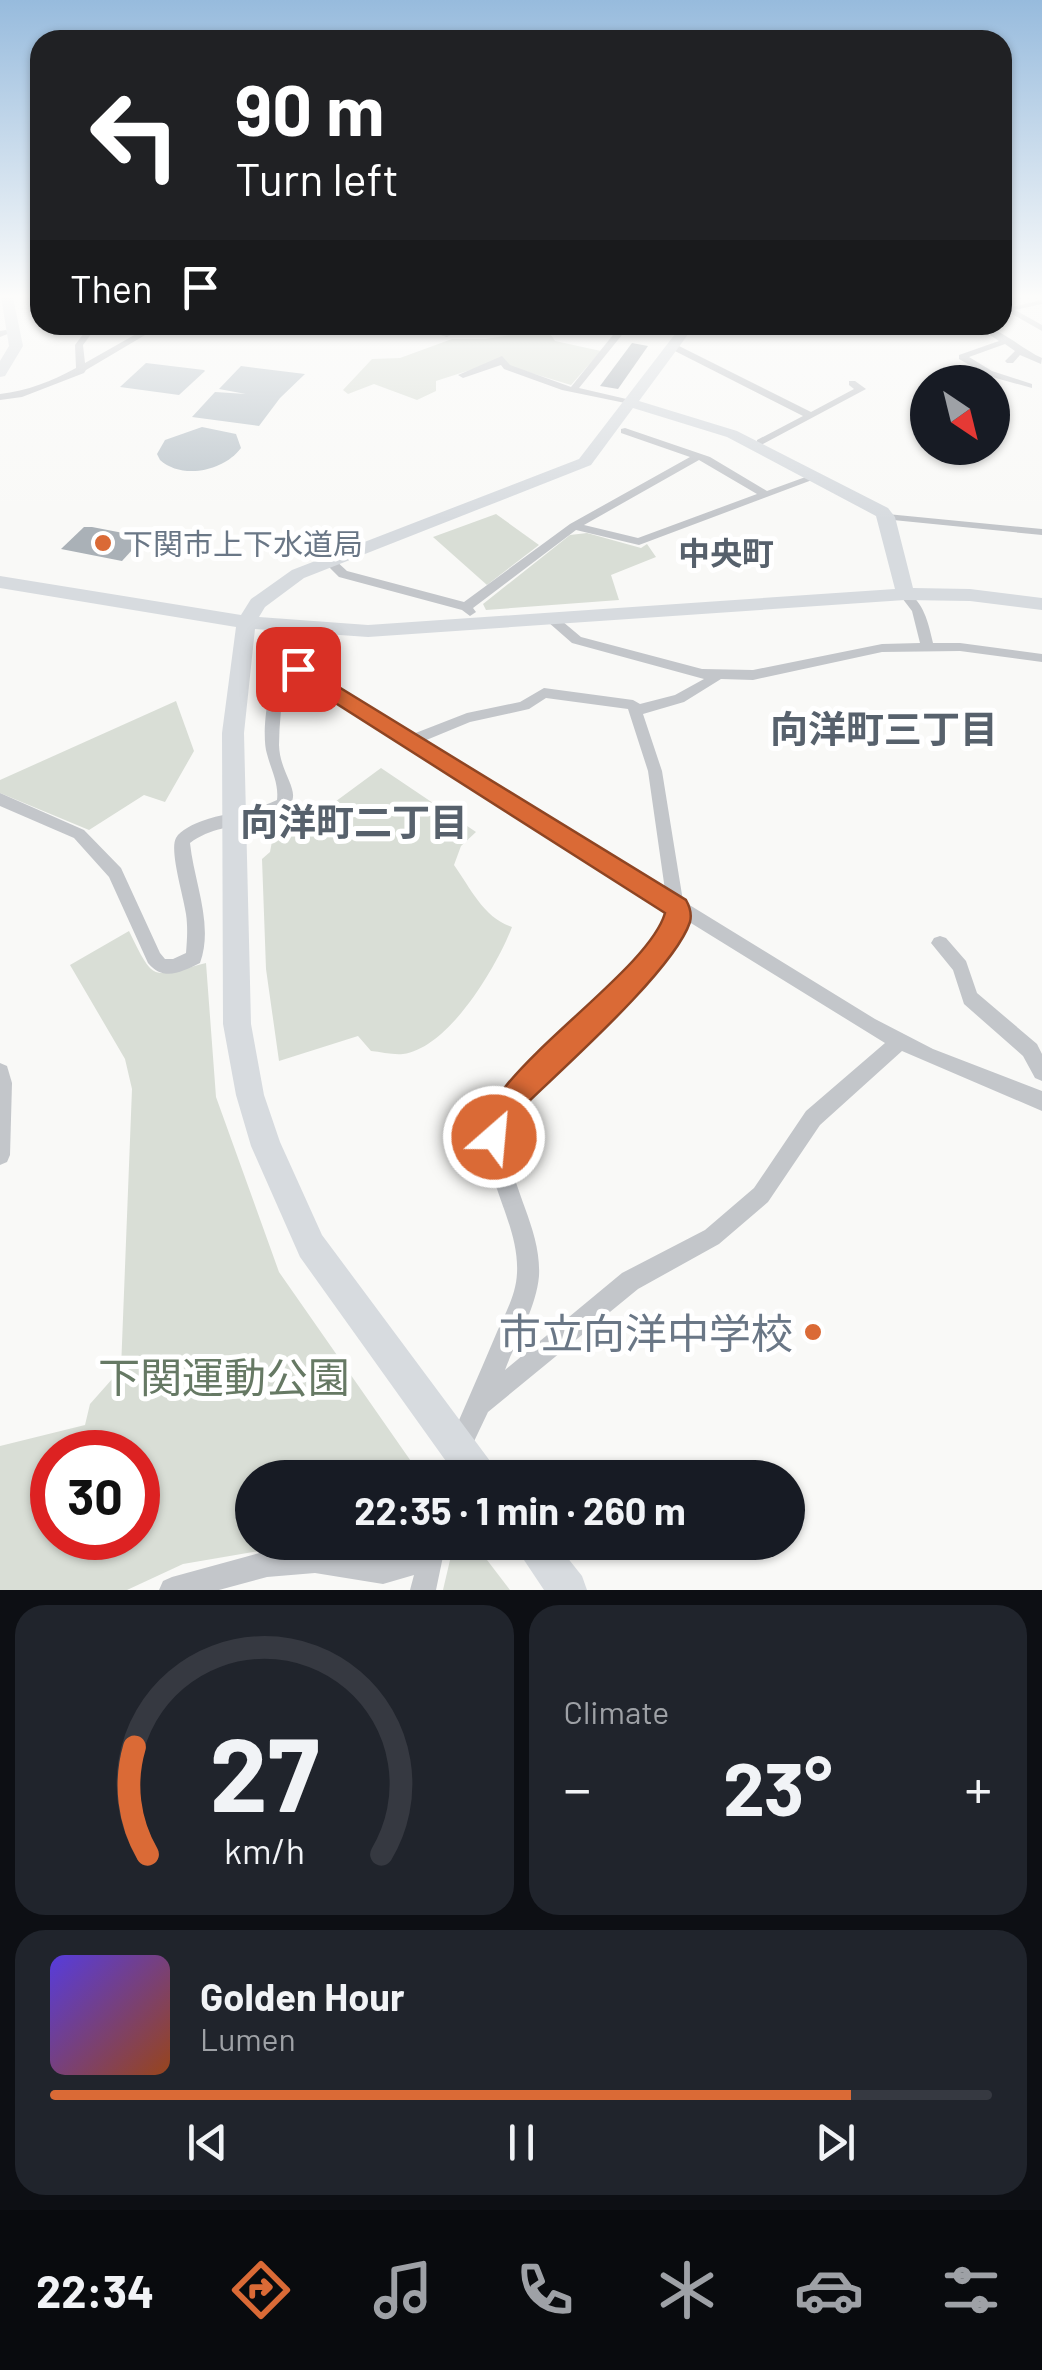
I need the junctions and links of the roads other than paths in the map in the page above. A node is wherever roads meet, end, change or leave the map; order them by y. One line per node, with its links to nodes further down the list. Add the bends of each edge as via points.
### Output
1 (78, 371): 12 (street)
2 (471, 371): 7 (street)
3 (528, 371): 11 (street)
4 (588, 371): 11 (street)
5 (654, 371): 13 (street)
6 (722, 371): 14 (street)
7 (463, 374)
8 (1010, 380): 10 (street)
9 (861, 386): 14 (street)
10 (1029, 386)
11 (574, 389): 13 (street)
12 (0, 397)
13 (632, 403): 18 (street, via 732,434); 23 (street, via 576,468)
14 (810, 415): 16 (street)
15 (625, 431): 17 (street)
16 (761, 442)
17 (699, 456): 19 (street); 21 (street)
18 (816, 477): 19 (street); 20 (street)
19 (766, 495): 21 (street, via 640,542)
20 (887, 518): 22 (street); 25 (street)
21 (574, 526): 27 (street)
22 (1042, 532)
23 (330, 562): 27 (street, via 343,574); 29 (street, via 274,588)
24 (0, 582): 29 (street)
25 (906, 594): 26 (street); 28 (street); 31 (street)
26 (1042, 604)
27 (466, 608): 30 (street)
28 (552, 620): 30 (street); 33 (street, via 577,640)
29 (246, 622): 30 (street, via 368,631); 37 (street, via 233,733)
30 (478, 625)
31 (928, 647): 32 (street); 33 (street, via 854,651 753,675)
32 (1042, 658)
33 (718, 674): 34 (street, via 686,698)
34 (635, 710): 35 (street, via 544,693 524,706 467,718); 38 (street, via 655,772)
35 (412, 740): 37 (street, via 308,674 282,672 272,749 287,794 284,803 261,815); 38 (street)
36 (0, 799): 37 (street, via 79,834 114,873 161,966 194,958 195,896 182,841 205,825)
37 (233, 822): 46 (street, via 237,1024 266,1146 311,1246)
38 (678, 908): 40 (street); 45 (street, via 678,919 642,971 500,1114 494,1137 523,1232 527,1294)
39 (940, 943): 42 (street, via 960,966 970,998 1030,1050)
40 (900, 1041): 43 (street); 45 (street, via 812,1118 760,1195 712,1238 630,1281)
41 (0, 1072): 44 (street)
42 (1042, 1072)
43 (1042, 1101)
44 (0, 1155)
45 (484, 1402): 46 (street)
46 (458, 1449): 47 (street)
47 (466, 1460)
48 (315, 1560): 50 (street, via 382,1571)
49 (315, 1560): 53 (street, via 267,1564)
50 (408, 1560)
51 (430, 1560): 54 (street)
52 (545, 1560): 55 (street)
53 (172, 1590)
54 (423, 1590)
55 (568, 1590)

